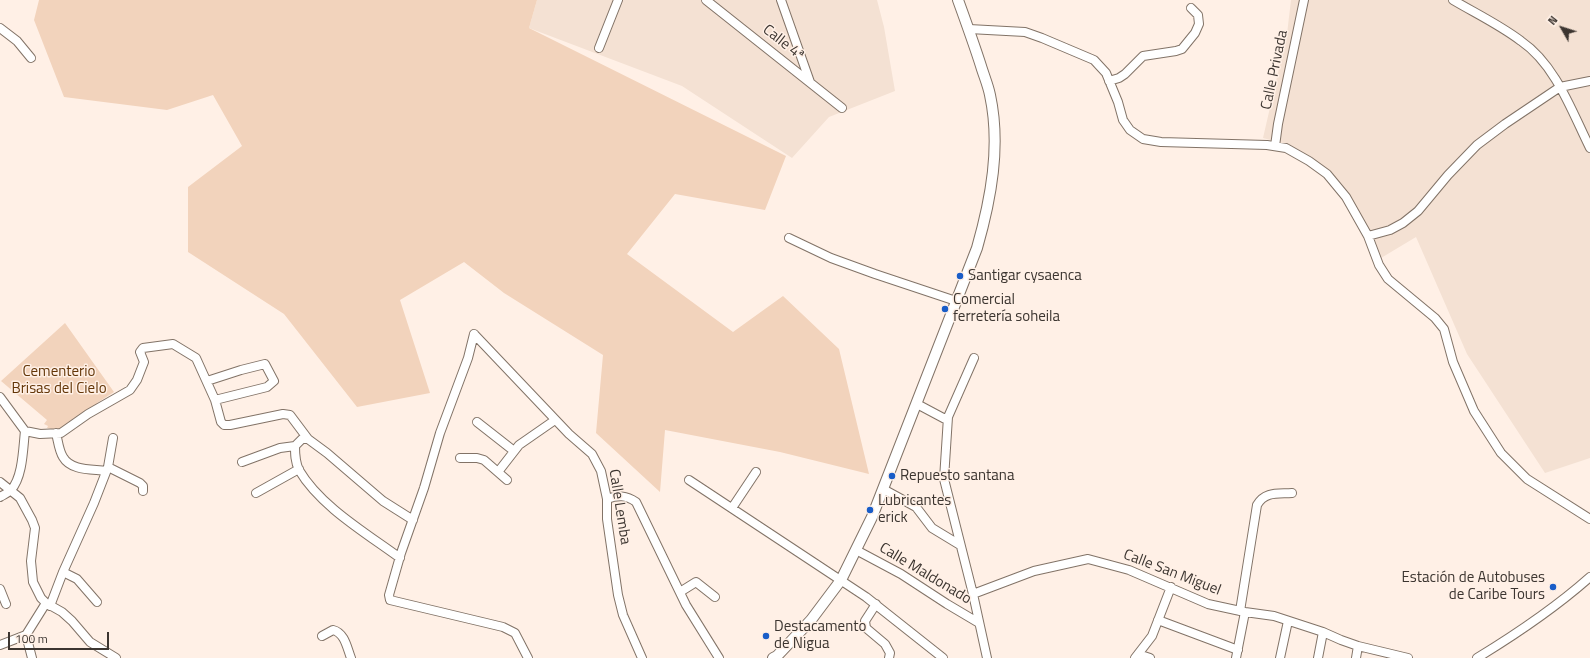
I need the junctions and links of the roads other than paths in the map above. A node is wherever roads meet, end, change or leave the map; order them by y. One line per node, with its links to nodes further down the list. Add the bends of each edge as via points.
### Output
1 (618, 0): 10 (street)
2 (706, 0): 14 (street, Calle 4ª)
3 (781, 0): 14 (street)
4 (958, 0): 9 (street)
5 (1304, 0): 17 (street, Calle Privada)
6 (1453, 0): 15 (street, via 1522,41 1547,68)
7 (1191, 8): 12 (street, via 1198,15 1199,24 1182,48 1143,56 1125,74)
8 (0, 28): 11 (street, via 17,41)
9 (969, 29): 12 (street, via 1025,32 1042,38 1094,60 1106,73); 21 (street, via 990,94 994,122 994,164 977,248)
10 (600, 48)
11 (31, 58)
12 (1109, 81): 17 (street, via 1123,120 1130,130 1143,139 1161,142)
13 (1590, 81): 15 (street)
14 (810, 82): 16 (street, Calle 4ª)
15 (1560, 88): 18 (street); 19 (street, via 1477,146 1418,211 1403,223 1390,230)
16 (842, 108)
17 (1275, 146): 19 (street, via 1286,148 1327,174 1346,197)
18 (1590, 148)
19 (1368, 236): 53 (street, via 1379,266 1388,279 1435,318 1444,329 1453,362 1474,411 1502,452 1527,479)
20 (789, 238): 21 (street, via 846,264)
21 (956, 302): 26 (street)
22 (974, 358): 28 (street)
23 (206, 381): 25 (street); 25 (street, via 265,364 274,381 267,387); 31 (street, via 196,358 172,344 142,348 140,352 144,362 130,390 88,414 62,433)
24 (1, 400): 30 (street)
25 (215, 400): 33 (street, via 224,425 283,414 290,415)
26 (917, 404): 28 (street); 45 (street)
27 (555, 420): 35 (street); 51 (street, Calle Lemba, via 592,454 601,471); 54 (street, Calle Lemba, via 474,334)
28 (947, 420): 55 (street, via 944,479)
29 (476, 422): 35 (street)
30 (25, 431): 31 (street, via 40,434); 46 (street, via 17,480)
31 (56, 433): 38 (street, via 62,456 68,464 74,467)
32 (113, 438): 38 (street)
33 (308, 439): 34 (street, via 302,439); 54 (street, via 383,501)
34 (295, 446): 37 (street, via 280,448); 39 (street)
35 (514, 451): 40 (street)
36 (460, 458): 40 (street, via 484,460)
37 (242, 462)
38 (107, 469): 47 (street, via 140,483); 58 (street)
39 (299, 469): 48 (street); 57 (street, via 328,505)
40 (498, 472): 42 (street)
41 (756, 472): 52 (street)
42 (507, 480)
43 (689, 480): 52 (street)
44 (0, 482): 46 (street)
45 (883, 489): 55 (street, via 916,507 932,528); 56 (street)
46 (10, 490): 50 (street); 69 (street, via 20,498 35,528 31,561 34,582 41,598)
47 (143, 491)
48 (256, 493)
49 (1292, 493): 70 (street, via 1270,494 1257,505)
50 (0, 498)
51 (606, 499): 63 (street, via 629,497 636,502); 86 (street, Calle Lemba, via 618,595 623,615)
52 (732, 508): 60 (street)
53 (1590, 519)
54 (413, 520): 57 (street)
55 (960, 545): 64 (street)
56 (856, 550): 60 (street); 73 (street, Calle Maldonado, via 901,574)
57 (400, 558): 85 (street, via 389,595 390,600 503,627 515,633)
58 (63, 572): 66 (street, via 77,580); 69 (street)
59 (1590, 577): 96 (street, via 1562,601)
60 (841, 580): 68 (street); 81 (street, via 811,620)
61 (1171, 587): 64 (street, Calle San Miguel, via 1129,570 1088,559 1034,571); 70 (street, Calle San Miguel, via 1208,604); 71 (street)
62 (0, 589): 67 (street)
63 (680, 592): 65 (street, via 696,582); 87 (street)
64 (973, 594): 73 (street)
65 (715, 597)
66 (97, 602)
67 (6, 604)
68 (876, 604): 88 (street, via 865,621 866,628 884,644 890,653); 89 (street)
69 (48, 605): 75 (street); 83 (street, via 62,612 90,642)
70 (1242, 611): 72 (street, Calle San Miguel); 79 (street)
71 (1158, 620): 79 (street); 80 (street, via 1152,636)
72 (1288, 621): 74 (street, Calle San Miguel); 92 (street)
73 (979, 623): 90 (street)
74 (1323, 632): 78 (street, Calle San Miguel); 93 (street)
75 (26, 635): 77 (street); 82 (street)
76 (322, 636): 84 (street, via 333,630 337,631 343,636)
77 (0, 645)
78 (1358, 646): 94 (street); 95 (street, Calle San Miguel)
79 (1237, 654)
80 (1136, 656): 91 (street)
81 (776, 657)
82 (32, 658)
83 (114, 658)
84 (351, 658)
85 (528, 658)
86 (642, 658)
87 (719, 658)
88 (889, 658)
89 (942, 658)
90 (986, 658)
91 (1150, 658)
92 (1280, 658)
93 (1318, 658)
94 (1356, 658)
95 (1408, 658)
96 (1477, 658)

